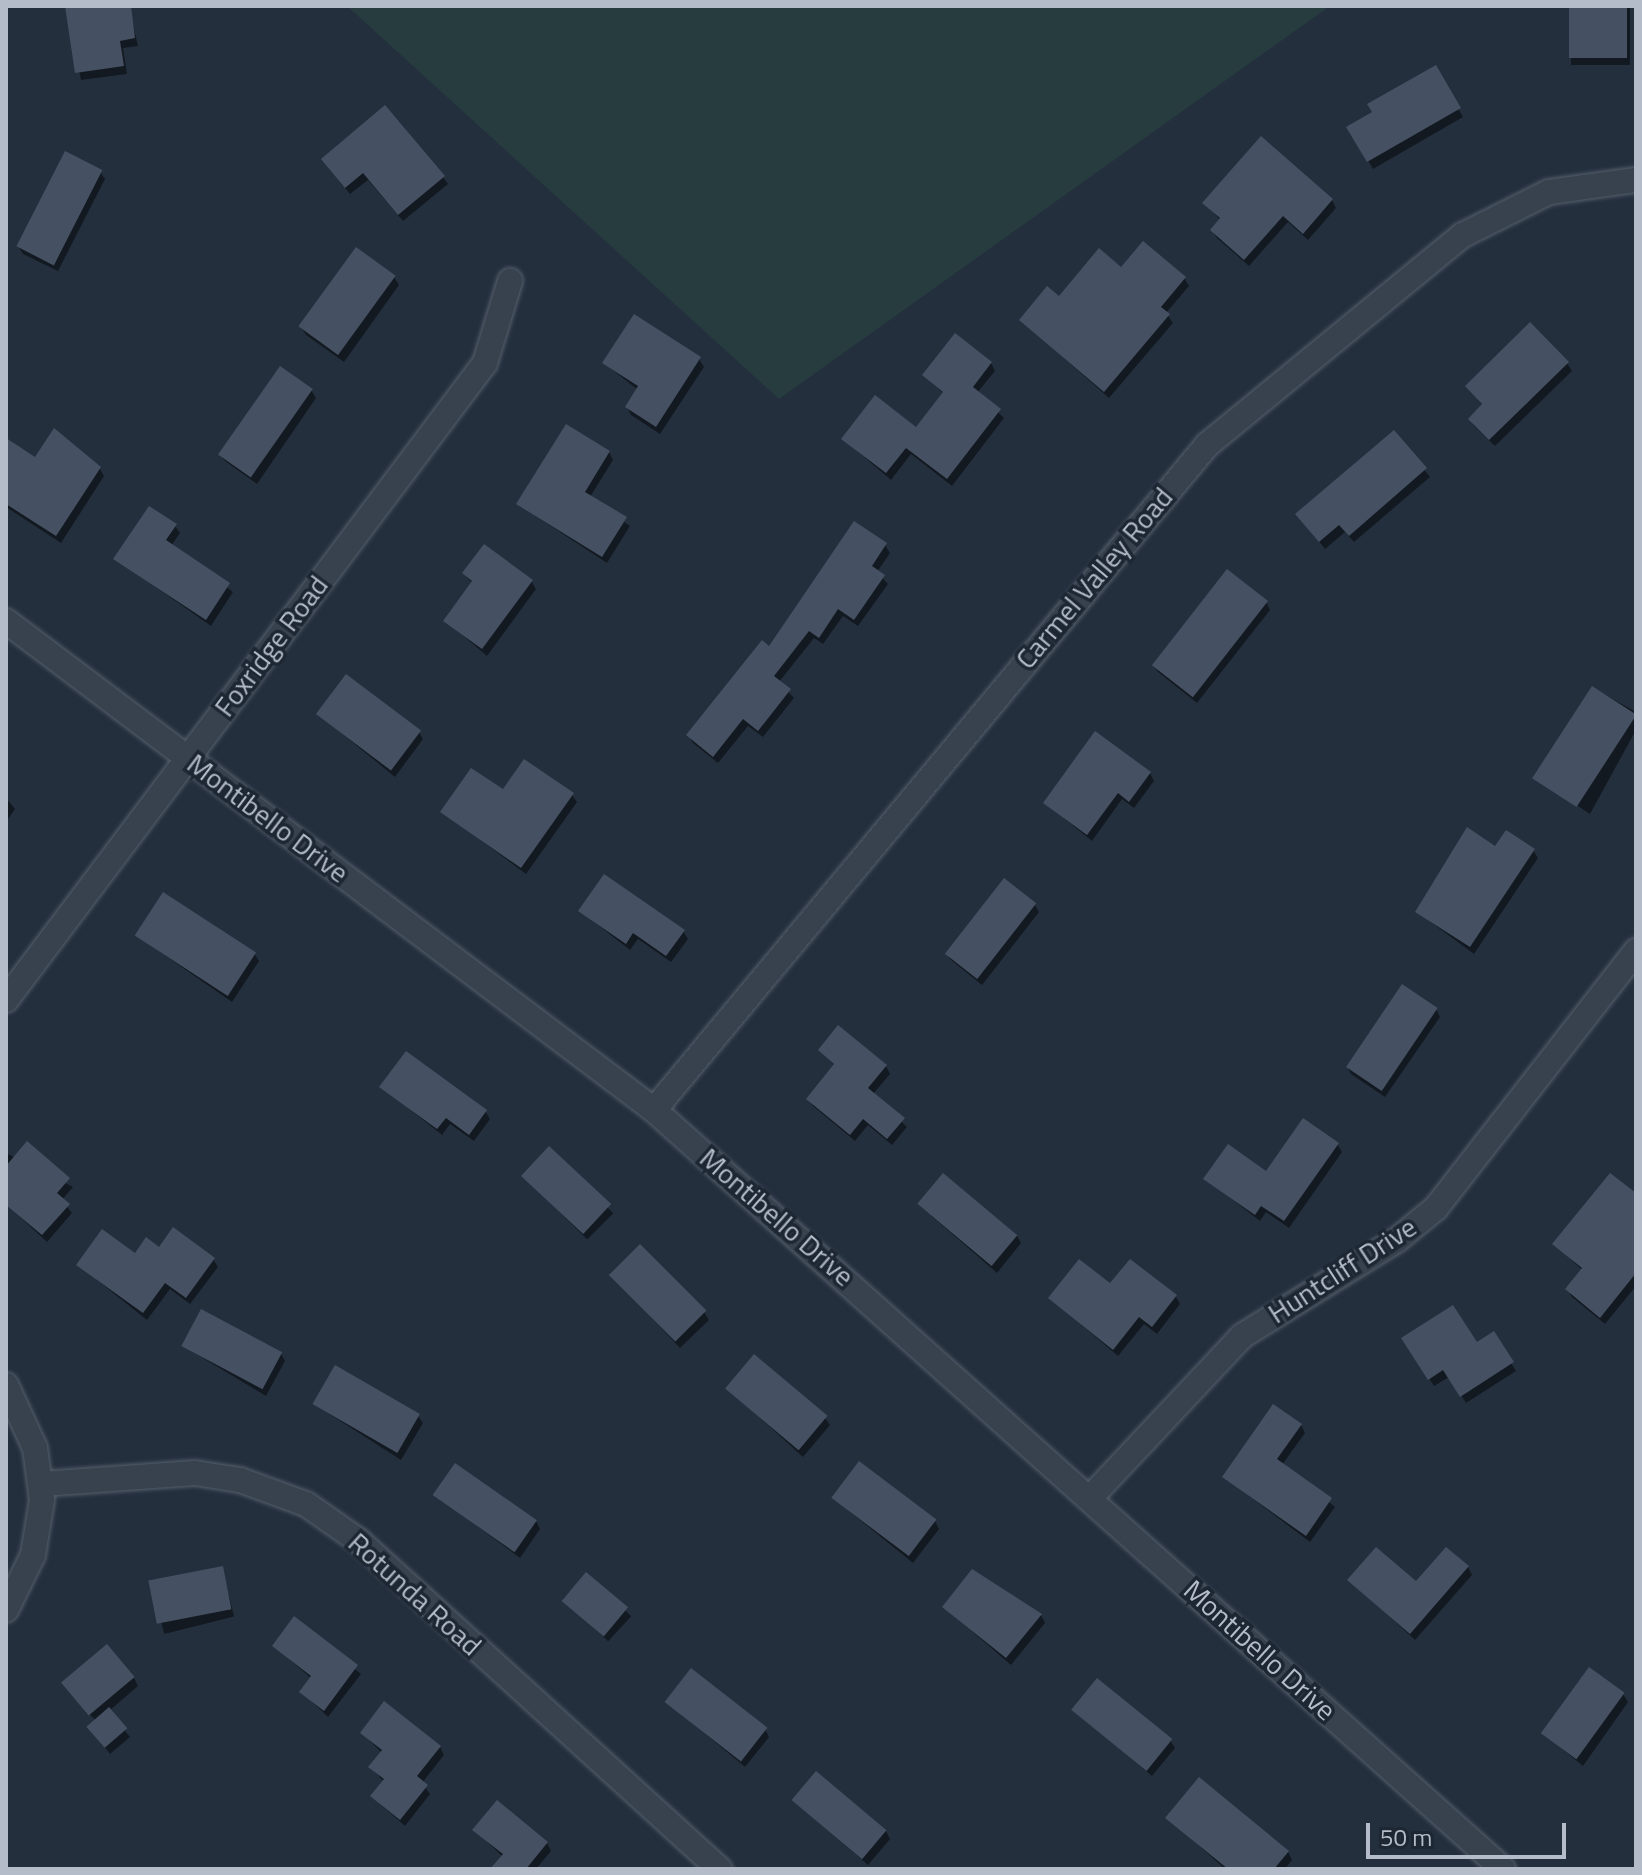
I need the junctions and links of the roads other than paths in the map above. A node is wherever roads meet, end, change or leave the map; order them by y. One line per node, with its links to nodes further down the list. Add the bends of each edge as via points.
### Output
1 (1636, 180): 7 (street, Carmel Valley Road, via 1549,192 1463,235 1207,445)
2 (510, 281): 4 (street, Foxridge Road, via 485,363)
3 (6, 621): 4 (street, Montibello Drive)
4 (187, 757): 6 (street, Foxridge Road); 7 (street, Montibello Drive)
5 (1636, 951): 10 (street, Huntcliff Drive, via 1436,1208 1397,1240 1242,1336)
6 (6, 1000)
7 (654, 1110): 10 (street, Montibello Drive)
8 (6, 1385): 9 (street)
9 (42, 1484): 11 (street, via 36,1546); 12 (street, Rotunda Road, via 195,1473 263,1486 315,1509)
10 (1090, 1498): 13 (street, Montibello Drive)
11 (6, 1610)
12 (720, 1869)
13 (1503, 1869)

